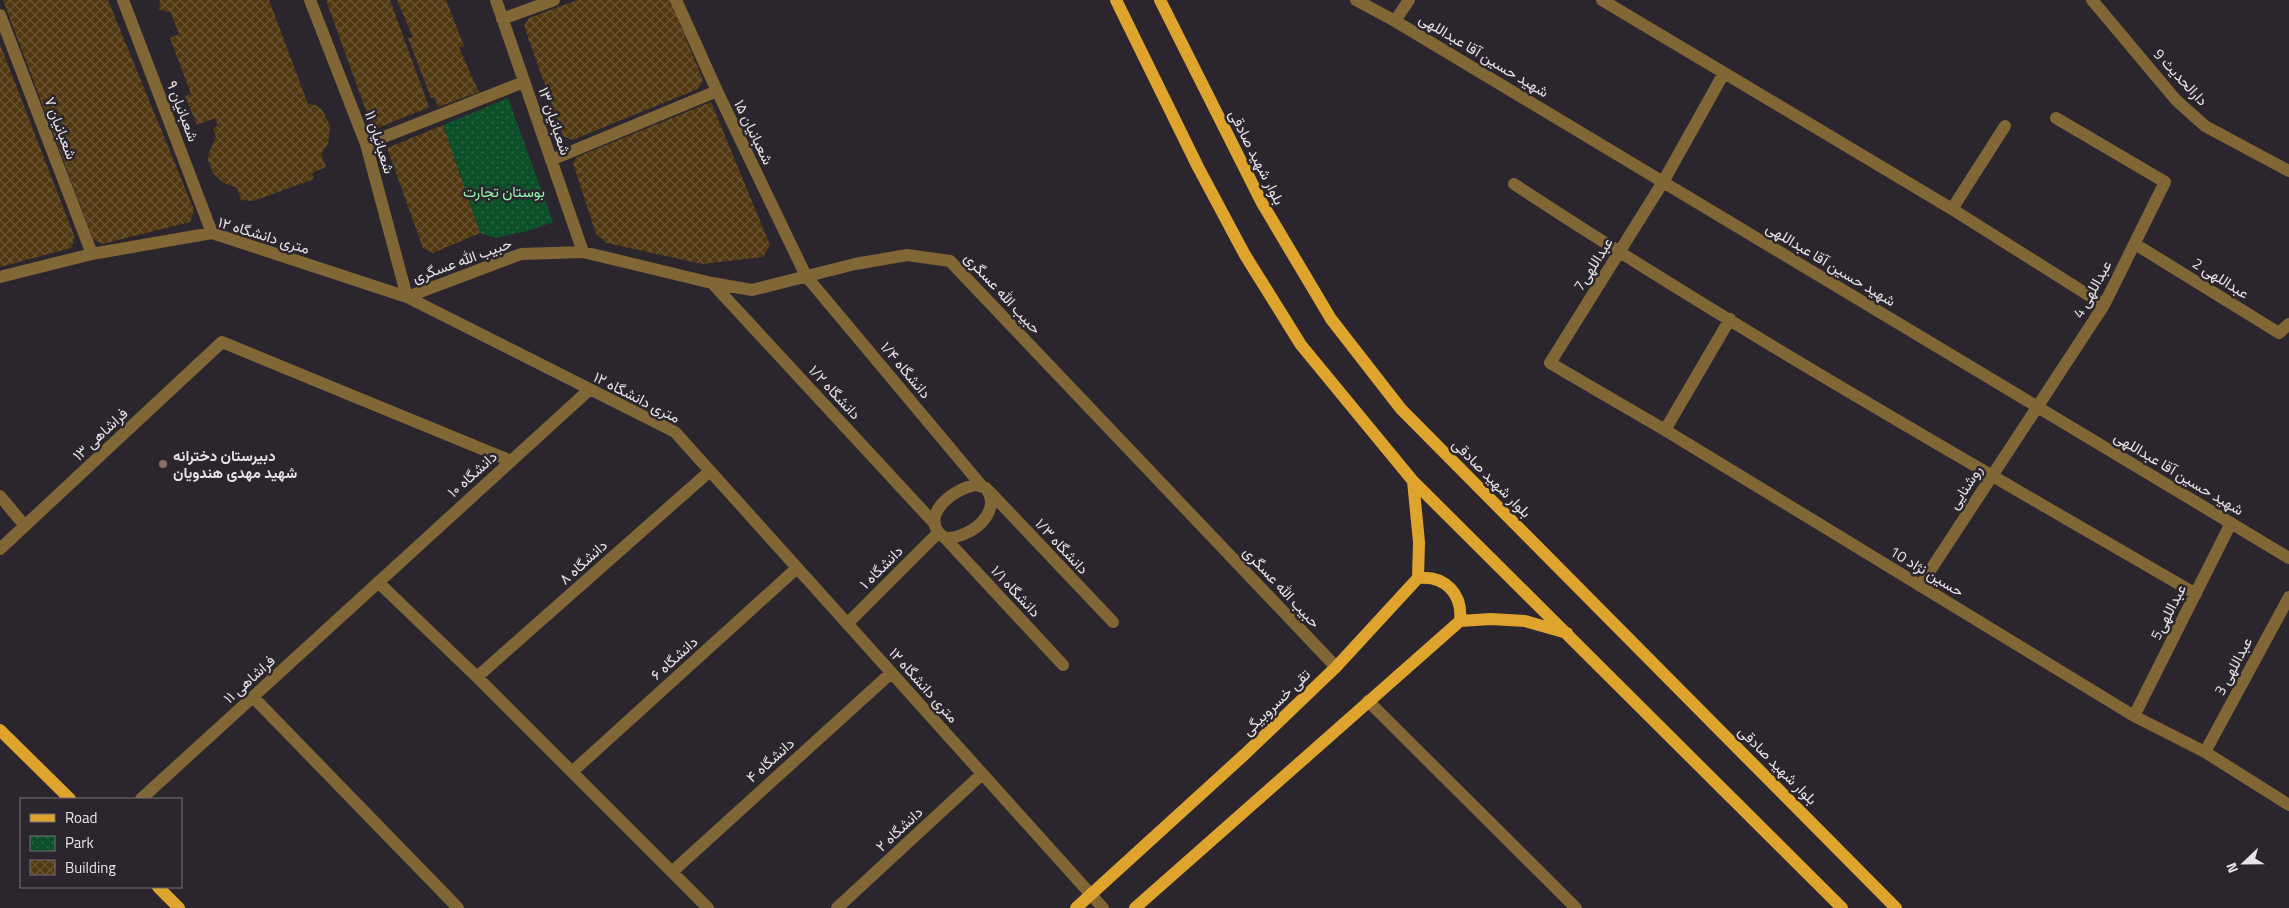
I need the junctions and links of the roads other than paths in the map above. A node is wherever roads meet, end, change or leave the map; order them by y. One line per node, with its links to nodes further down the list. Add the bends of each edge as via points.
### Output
1 (123, 0): 26 (street, شعبانیان ۹)
2 (310, 0): 20 (street, شعبانیان ۱۱)
3 (496, 0): 13 (street, شعبانیان ۱۳)
4 (554, 0): 13 (street)
5 (676, 0): 17 (street, شعبانیان ۱۵)
6 (1116, 0): 45 (main road, via 1245,255 1301,345)
7 (1160, 0): 89 (main road, بلوار شهید صادقی, via 1262,203 1331,319 1401,409)
8 (1356, 0): 14 (street, شهید حسین آقا عبداللهی)
9 (1409, 0): 14 (street)
10 (1602, 0): 15 (street)
11 (2092, 0): 22 (street, دارالحدیث 9, via 2176,100 2205,126)
12 (0, 15): 30 (street, شعبانیان ۷)
13 (502, 19): 16 (street, شعبانیان ۱۳)
14 (1396, 21): 23 (street, شهید حسین آقا عبداللهی)
15 (1724, 73): 23 (street, عبداللهی7); 25 (street)
16 (524, 82): 20 (street); 21 (street, شعبانیان ۱۳)
17 (717, 91): 21 (street); 31 (street, شعبانیان ۱۵)
18 (2056, 118): 27 (street, عبداللهی 4, via 2165,182)
19 (2005, 126): 25 (street)
20 (366, 144): 34 (street, شعبانیان ۱۱)
21 (551, 160): 28 (street, شعبانیان ۱۳)
22 (2289, 170)
23 (1663, 182): 29 (street, عبداللهی7); 40 (street, شهید حسین آقا عبداللهی)
24 (1514, 184): 29 (street)
25 (1952, 209): 35 (street)
26 (212, 233): 30 (street, ۱۲ متری دانشگاه); 34 (street, ۱۲ متری دانشگاه)
27 (2135, 244): 35 (street, عبداللهی 4); 37 (street, عبداللهی 2, via 2279,333)
28 (583, 252): 33 (street, حبیب الله عسگری); 34 (street, حبیب الله عسگری, via 522,254)
29 (1620, 253): 36 (street); 38 (street, عبداللهی7)
30 (92, 254): 32 (street, ۱۲ متری دانشگاه)
31 (806, 276): 33 (street, حبیب الله عسگری, via 752,290); 46 (street, دانشگاه ۱/۴); 64 (street, حبیب الله عسگری, via 907,255 950,261)
32 (0, 277)
33 (712, 283): 50 (street, دانشگاه ۱/۲)
34 (407, 298): 39 (street, ۱۲ متری دانشگاه)
35 (2104, 305): 40 (street, عبداللهی 4)
36 (1730, 319): 41 (street); 44 (street)
37 (2289, 324)
38 (1550, 363): 41 (street, حسین نژاد 10)
39 (589, 390): 42 (street, دانشگاه ۱۰); 43 (street, ۱۲ متری دانشگاه, via 675,432)
40 (2036, 406): 44 (street, روشنایی); 48 (street, شهید حسین آقا عبداللهی)
41 (1665, 430): 56 (street, حسین نژاد 10)
42 (511, 461): 49 (street, فراشاهی ۱۳, via 222,342); 55 (street, دانشگاه ۱۰)
43 (710, 471): 53 (street, ۱۲ متری دانشگاه); 66 (street, دانشگاه ۸)
44 (1992, 475): 56 (street, روشنایی); 57 (street)
45 (1413, 481): 54 (main road, via 1419,542); 62 (main road)
46 (985, 488): 50 (street, via 965,487 945,499 939,507); 50 (street, via 991,500 983,522 963,536); 60 (street, دانشگاه ۱/۳)
47 (0, 496): 49 (street)
48 (2231, 523): 52 (street, شهید حسین آقا عبداللهی); 57 (street, عبداللهی5)
49 (25, 526): 51 (street, فراشاهی ۱۳)
50 (939, 532): 61 (street, دانشگاه ۱); 63 (street, دانشگاه ۱/۱)
51 (0, 549)
52 (2289, 558)
53 (797, 568): 61 (street, ۱۲ متری دانشگاه); 72 (street, دانشگاه ۶)
54 (1418, 578): 59 (main road, via 1435,579 1451,588 1460,603); 64 (main road, تقی خسروبیگی)
55 (378, 582): 66 (street); 67 (street, فراشاهی ۱۱)
56 (1920, 586): 69 (street, حسین نژاد 10)
57 (2196, 594): 69 (street, عبداللهی5)
58 (2289, 597): 71 (street, عبداللهی 3)
59 (1460, 621): 62 (main road, via 1526,621); 68 (main road)
60 (1113, 622)
61 (847, 624): 65 (street, ۱۲ متری دانشگاه)
62 (1568, 633): 88 (main road)
63 (1063, 665)
64 (1336, 667): 79 (main road, تقی خسروبیگی)
65 (891, 672): 73 (street, ۱۲ متری دانشگاه); 77 (street, دانشگاه ۴)
66 (477, 678): 72 (street)
67 (252, 697): 75 (street, فراشاهی ۱۱); 81 (street)
68 (1368, 702): 86 (main road); 87 (street)
69 (2134, 716): 71 (street, حسین نژاد 10)
70 (0, 730): 74 (main road)
71 (2205, 752): 76 (street, حسین نژاد 10)
72 (572, 772): 77 (street)
73 (982, 774): 79 (street, ۱۲ متری دانشگاه); 83 (street, دانشگاه ۲)
74 (69, 798)
75 (142, 798)
76 (2289, 805)
77 (672, 872): 82 (street)
78 (159, 888): 80 (main road)
79 (1091, 894): 84 (main road, تقی خسروبیگی); 85 (street, ۱۲ متری دانشگاه)
80 (179, 908)
81 (458, 908)
82 (708, 908)
83 (837, 908)
84 (1076, 908)
85 (1103, 908)
86 (1135, 908)
87 (1576, 908)
88 (1842, 908)
89 (1896, 908)

